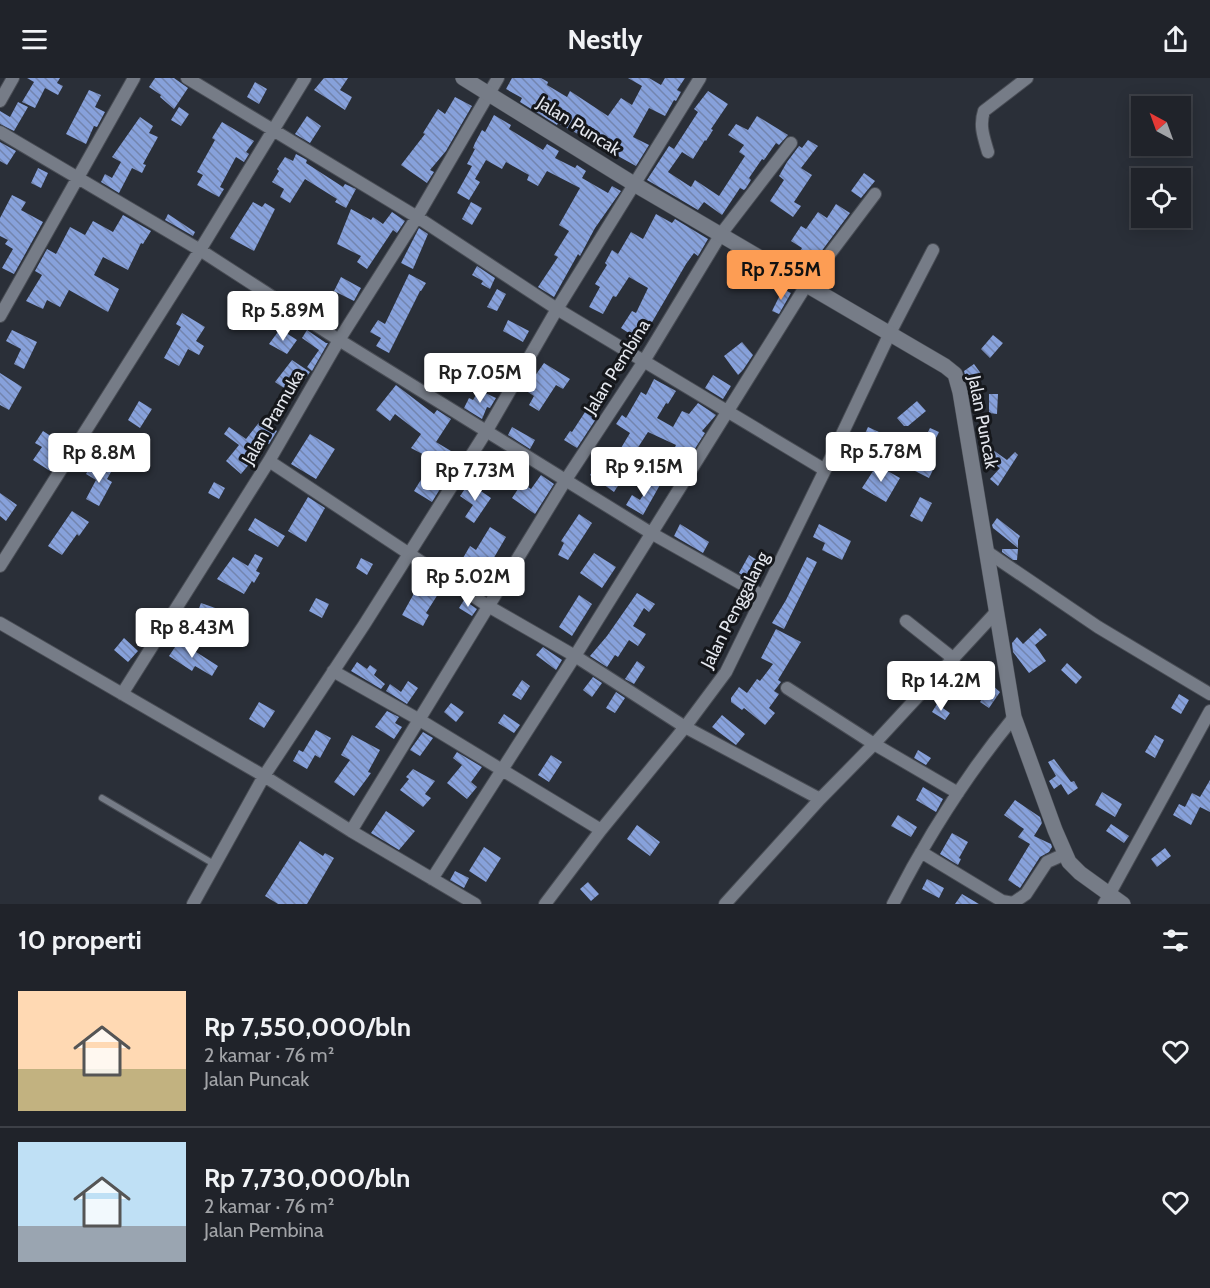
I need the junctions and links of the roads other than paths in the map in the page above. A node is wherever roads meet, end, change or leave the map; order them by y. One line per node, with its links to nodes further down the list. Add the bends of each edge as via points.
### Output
1 (13, 78): 10 (street)
2 (134, 78): 15 (street)
3 (187, 78): 11 (street)
4 (305, 78): 11 (street)
5 (463, 78): 9 (street, Jalan Puncak)
6 (498, 78): 9 (street, Jalan Pramuka)
7 (700, 78): 16 (street)
8 (1027, 78): 14 (street, via 984,111 981,130)
9 (488, 93): 16 (street, Jalan Puncak); 18 (street, Jalan Pramuka)
10 (0, 101)
11 (273, 131): 18 (street); 20 (street)
12 (0, 132): 15 (street)
13 (791, 143): 19 (street, Jalan Pembina)
14 (988, 152)
15 (78, 177): 20 (street); 24 (street)
16 (634, 184): 19 (street, Jalan Puncak); 23 (street)
17 (875, 194): 22 (street)
18 (417, 218): 23 (street); 26 (street, Jalan Pramuka)
19 (721, 234): 22 (street, Jalan Puncak); 27 (street, Jalan Pembina)
20 (200, 250): 26 (street); 36 (street)
21 (933, 250): 25 (street, Jalan Penggalang)
22 (807, 284): 25 (street, Jalan Puncak); 28 (street)
23 (557, 309): 27 (street); 29 (street)
24 (0, 316)
25 (890, 333): 31 (street, Jalan Penggalang); 34 (street, Jalan Puncak, via 951,369 957,378)
26 (339, 340): 29 (street); 30 (street, Jalan Pramuka)
27 (644, 360): 28 (street); 32 (street, Jalan Pembina)
28 (727, 412): 31 (street); 33 (street)
29 (486, 432): 32 (street); 35 (street)
30 (269, 461): 35 (street); 46 (street, Jalan Pramuka)
31 (825, 470): 37 (street, Jalan Penggalang)
32 (565, 481): 33 (street); 38 (street, Jalan Pembina)
33 (651, 533): 37 (street); 42 (street)
34 (986, 551): 39 (street, Jalan Puncak); 47 (street, via 1098,627)
35 (411, 553): 38 (street); 44 (street)
36 (0, 566)
37 (764, 596): 51 (street, Jalan Penggalang, via 726,672)
38 (488, 606): 42 (street); 50 (street, Jalan Pembina)
39 (997, 611): 43 (street); 49 (street, Jalan Puncak)
40 (906, 621): 43 (street)
41 (0, 623): 46 (street)
42 (575, 656): 51 (street); 53 (street)
43 (954, 659): 52 (street)
44 (333, 671): 50 (street); 54 (street)
45 (787, 688): 52 (street)
46 (122, 694): 54 (street)
47 (1210, 694)
48 (1210, 711): 64 (street)
49 (1014, 717): 55 (street); 61 (street, Jalan Puncak)
50 (418, 719): 53 (street); 59 (street, Jalan Pembina)
51 (685, 727): 57 (street); 58 (street, Jalan Penggalang)
52 (874, 744): 55 (street); 57 (street)
53 (501, 770): 58 (street); 63 (street)
54 (264, 776): 59 (street); 62 (street)
55 (958, 793): 60 (street)
56 (102, 798): 62 (lane)
57 (820, 799): 68 (street)
58 (601, 830): 67 (street, Jalan Penggalang)
59 (351, 831): 63 (street)
60 (921, 852): 61 (street, via 1002,901 1013,903 1026,894 1047,862); 69 (street)
61 (1065, 854): 64 (street, Jalan Puncak)
62 (214, 864): 65 (street)
63 (432, 879): 66 (street)
64 (1106, 899): 70 (street, Jalan Puncak)
65 (193, 904)
66 (475, 904)
67 (545, 904)
68 (726, 904)
69 (893, 904)
70 (1123, 904)

